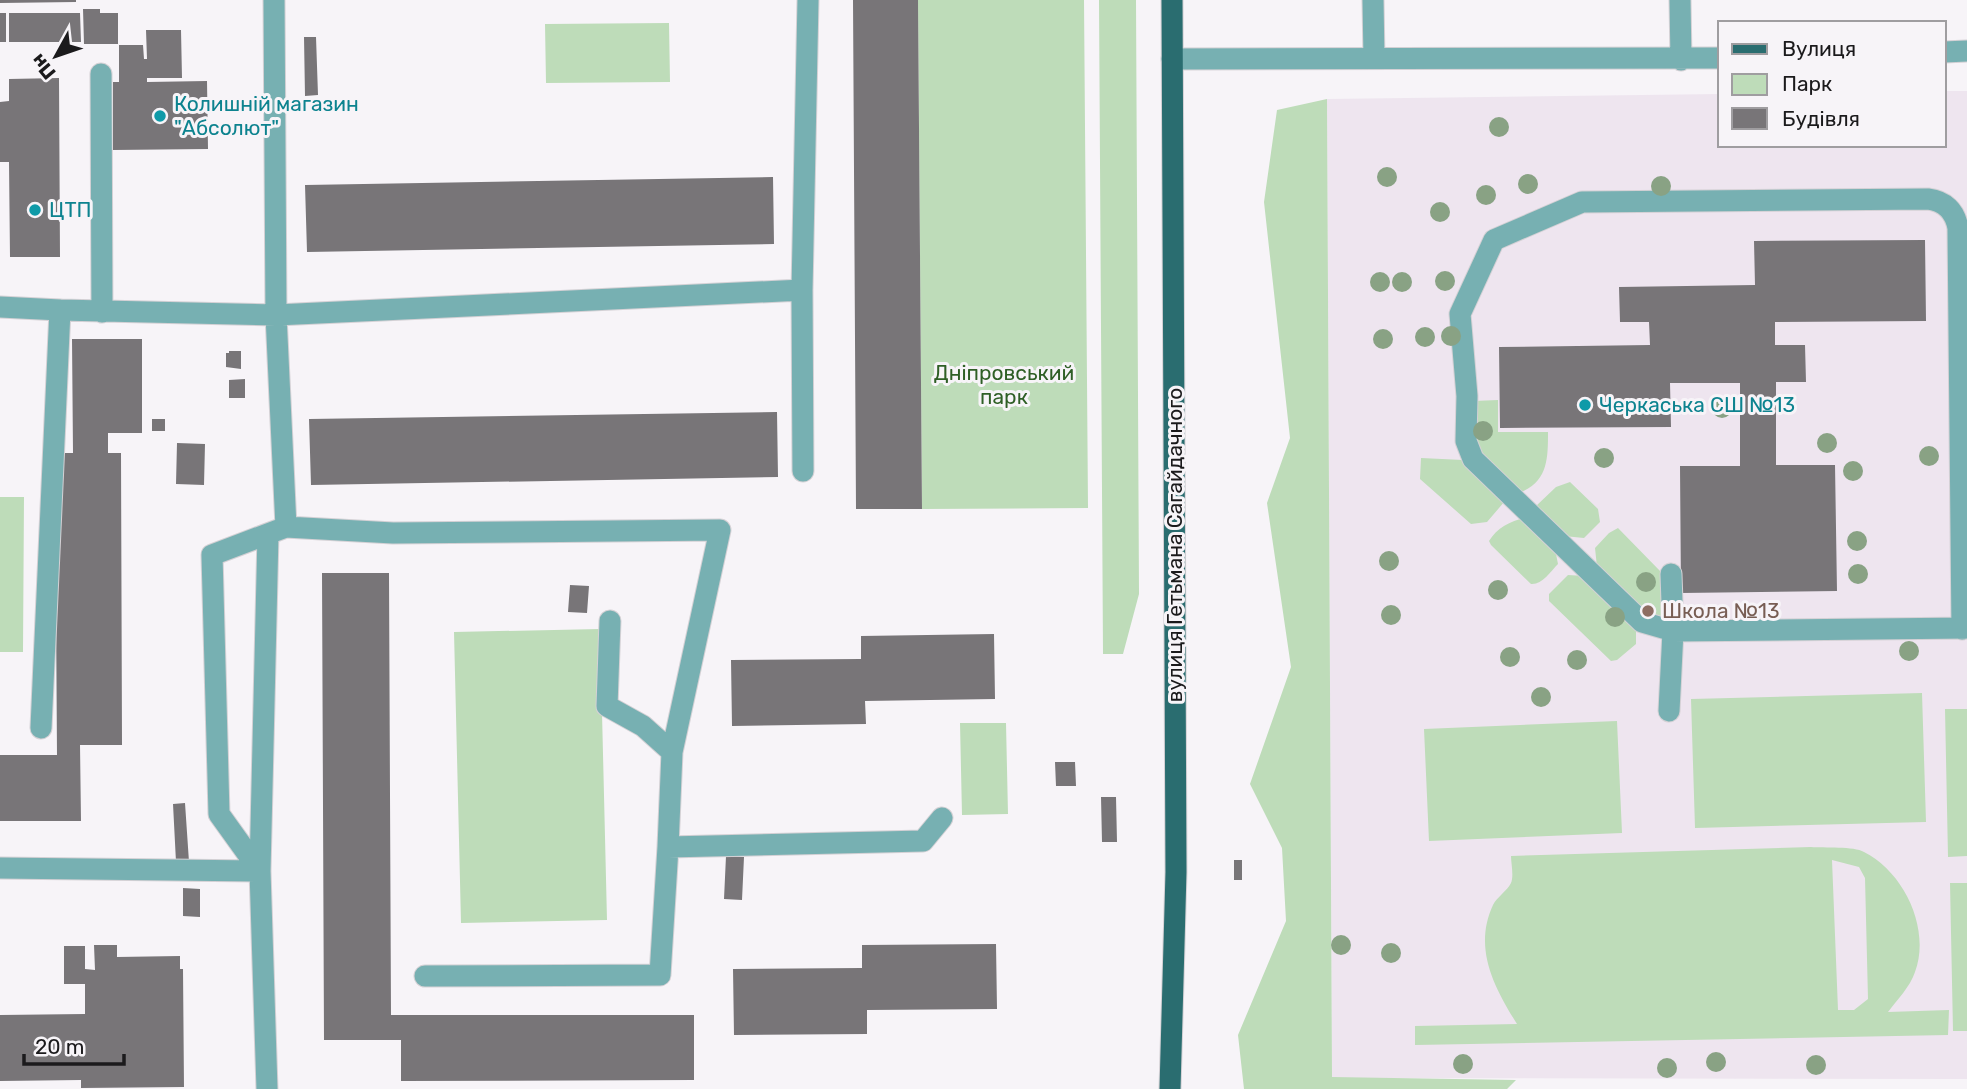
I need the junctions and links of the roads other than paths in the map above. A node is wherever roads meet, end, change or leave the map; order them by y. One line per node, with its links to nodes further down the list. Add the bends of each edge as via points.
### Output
1 (274, 0): 17 (street)
2 (808, 0): 13 (street)
3 (1172, 0): 10 (main road, вулиця Гетьмана Сагайдачного)
4 (1373, 0): 8 (street)
5 (1680, 0): 11 (street)
6 (1967, 51): 7 (street)
7 (1946, 52)
8 (1374, 58): 10 (street); 11 (street)
9 (1718, 58): 11 (street)
10 (1172, 59): 33 (main road, вулиця Гетьмана Сагайдачного, via 1176,872)
11 (1681, 60)
12 (101, 74): 16 (street)
13 (802, 290): 17 (street); 18 (street)
14 (0, 307): 15 (street)
15 (60, 310): 16 (street); 25 (street)
16 (102, 312): 17 (street)
17 (276, 315): 19 (street)
18 (803, 471)
19 (277, 530): 26 (street, via 720,530); 30 (street); 30 (street, via 212,555 219,814)
20 (1671, 574): 23 (street)
21 (610, 621): 26 (street, via 607,706 643,726)
22 (1965, 628): 23 (street); 23 (street, via 1958,228 1952,211 1928,199 1582,202 1494,240 1460,314 1466,441 1473,459 1642,622)
23 (1673, 631): 24 (street)
24 (1669, 711)
25 (41, 728)
26 (671, 752): 28 (street)
27 (942, 818): 28 (street, via 923,841)
28 (668, 847): 31 (street, via 660,975)
29 (0, 868): 30 (street)
30 (260, 871): 32 (street)
31 (425, 976)
32 (267, 1089)
33 (1170, 1089)

